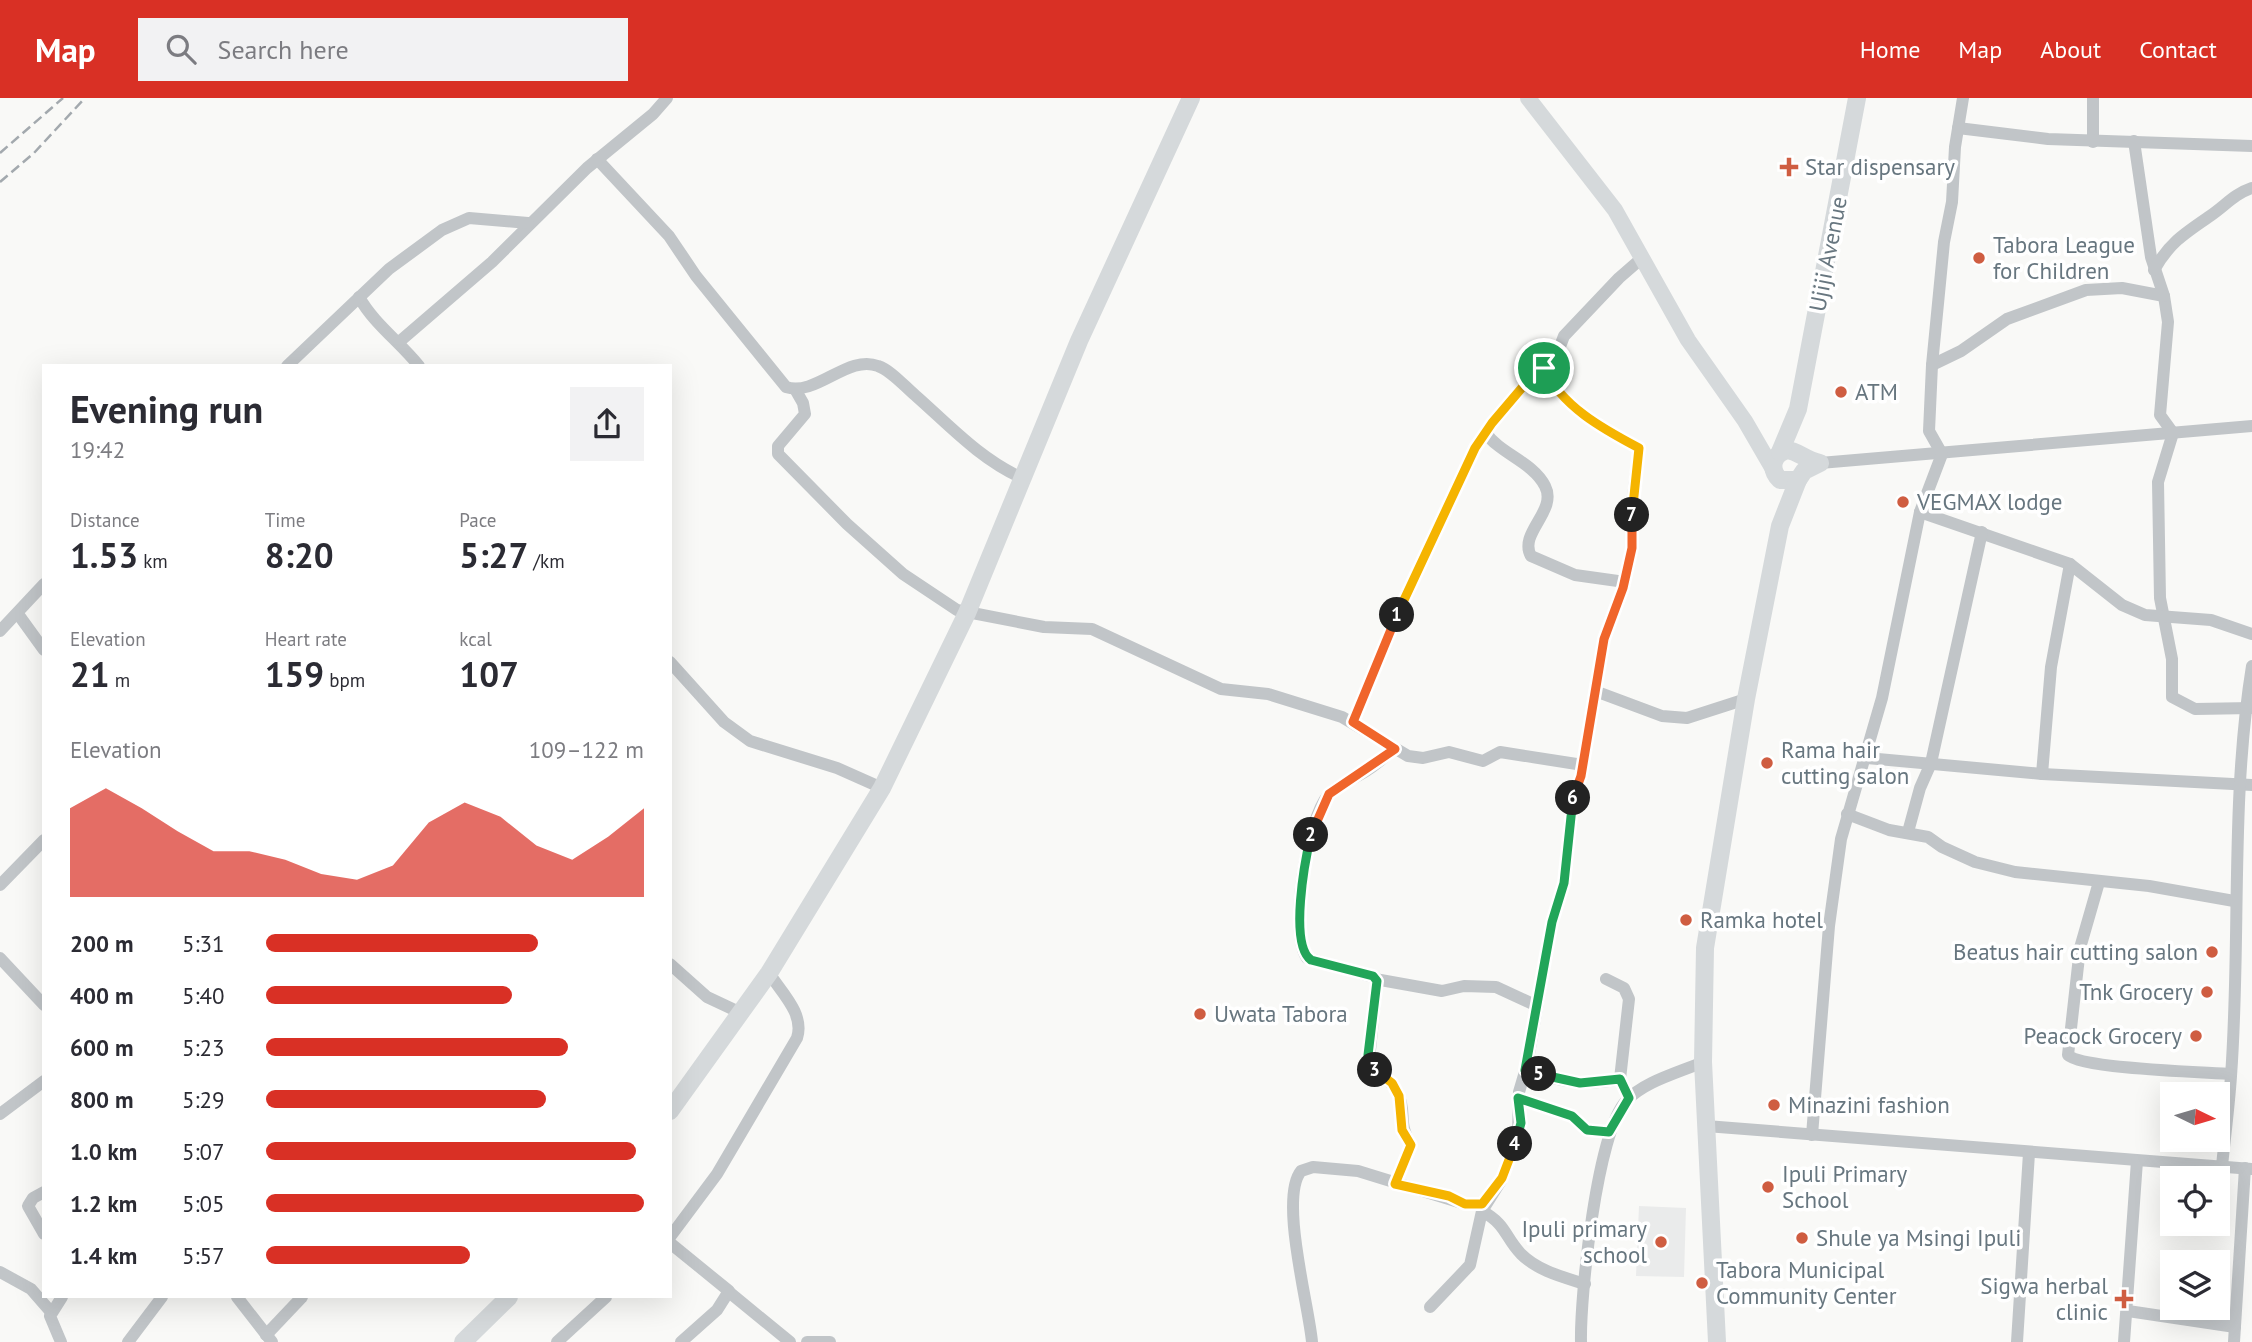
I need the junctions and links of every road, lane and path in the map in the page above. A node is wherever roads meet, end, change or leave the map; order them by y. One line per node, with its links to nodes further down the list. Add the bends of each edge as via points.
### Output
1 (667, 98): 11 (street)
2 (1191, 98): 36 (highway, via 1079,341)
3 (1528, 98): 14 (main road, via 1615,209)
4 (1857, 98): 26 (highway, Ujiji Avenue)
5 (1963, 98): 7 (street)
6 (2092, 98): 9 (street)
7 (1958, 128): 9 (street); 23 (street)
8 (2134, 141): 9 (street); 10 (street); 15 (street)
9 (2093, 142)
10 (2252, 146)
11 (597, 159): 13 (street); 25 (street, via 669,236 782,384)
12 (2252, 188): 15 (street, via 2178,237)
13 (528, 223): 17 (street, via 465,219 442,230); 20 (street, via 492,262)
14 (1643, 258): 24 (street, via 1564,336 1557,358); 27 (main road, via 1688,340)
15 (2154, 271): 16 (street)
16 (2164, 296): 23 (street, via 2122,288 2086,290 2007,319); 30 (street, via 2168,322 2160,415)
17 (359, 297): 18 (street); 19 (street)
18 (347, 309): 19 (street); 21 (street)
19 (369, 314): 20 (street)
20 (400, 342): 22 (street)
21 (289, 364)
22 (417, 364)
23 (1932, 365): 32 (street, via 1929,431)
24 (1544, 368): 29 (street, via 1537,370); 40 (street, via 1557,393 1639,448)
25 (794, 389): 36 (street, via 859,364 879,366 981,456); 43 (street, via 804,414 778,446 778,454 903,574)
26 (1798, 409): 31 (highway); 33 (highway)
27 (1745, 421): 31 (main road); 35 (main road)
28 (2252, 426): 30 (street)
29 (1485, 432): 40 (street, via 1497,447 1537,474 1546,487 1547,505 1528,545 1531,556 1576,575); 53 (street, via 1429,544)
30 (2174, 433): 32 (street); 44 (street, via 2158,482)
31 (1780, 452): 33 (highway, via 1792,450); 35 (highway, via 1775,458)
32 (1942, 454): 34 (street); 37 (street)
33 (1800, 455): 34 (highway)
34 (1820, 463): 35 (highway)
35 (1784, 477): 51 (highway, via 1780,526)
36 (1022, 478): 43 (highway)
37 (1920, 512): 38 (street); 55 (street)
38 (1982, 533): 39 (street); 56 (street)
39 (2070, 564): 44 (street, via 2122,605 2144,615); 58 (street, via 2052,656)
40 (1625, 582): 50 (street, via 1606,631)
41 (42, 586): 42 (street)
42 (18, 614): 45 (street); 47 (street)
43 (967, 614): 53 (street, via 1000,616 1044,627 1092,629 1221,689 1268,694); 60 (highway)
44 (2162, 615): 46 (street, via 2211,620); 52 (street, via 2172,659 2174,700 2195,709)
45 (0, 631)
46 (2252, 634)
47 (42, 647)
48 (672, 664): 60 (street, via 724,722 750,741 837,768)
49 (2252, 666): 52 (street)
50 (1595, 691): 51 (street, via 1662,716 1686,718); 57 (street)
51 (1746, 699): 75 (highway, via 1705,948)
52 (2248, 708): 59 (street)
53 (1353, 722): 54 (street)
54 (1395, 749): 57 (street, via 1416,758 1449,751 1483,761 1500,752); 70 (street, via 1325,799 1309,843 1300,904 1301,943 1307,958)
55 (1867, 758): 56 (street); 61 (street)
56 (1931, 763): 58 (street); 62 (street)
57 (1583, 765): 73 (street, via 1572,800 1564,883)
58 (2042, 775): 59 (street)
59 (2246, 785): 66 (street)
60 (882, 788): 69 (highway)
61 (1847, 814): 62 (street); 86 (street, via 1829,926)
62 (1908, 832): 64 (street, via 1928,837 1975,862 2032,876)
63 (42, 842): 65 (street)
64 (2099, 882): 66 (street); 77 (street, via 2080,948 2068,1055 2135,1067)
65 (0, 885)
66 (2234, 901): 77 (street)
67 (0, 958): 72 (street)
68 (672, 966): 74 (street, via 707,997)
69 (769, 974): 74 (highway); 96 (street, via 794,1010 800,1026 797,1038 717,1174)
70 (1375, 979): 73 (street, via 1441,992 1464,986 1496,988); 92 (street, via 1369,1060 1399,1096 1402,1130 1411,1145)
71 (1606, 979): 78 (street, via 1624,988 1629,999)
72 (42, 1004)
73 (1535, 1005): 76 (street)
74 (741, 1013): 82 (highway)
75 (1703, 1062): 81 (street); 84 (highway)
76 (1525, 1070): 78 (street, via 1568,1082); 80 (street)
77 (2231, 1074): 89 (street)
78 (1620, 1079): 81 (street)
79 (42, 1082): 83 (street)
80 (1518, 1098): 85 (street, via 1572,1116 1587,1130); 94 (street, via 1518,1136 1502,1178)
81 (1629, 1098): 85 (street)
82 (672, 1108)
83 (0, 1114)
84 (1706, 1126): 86 (street); 121 (highway)
85 (1609, 1132): 100 (street)
86 (1812, 1135): 87 (street)
87 (2029, 1153): 88 (street); 122 (street)
88 (2137, 1161): 89 (street); 109 (street)
89 (2222, 1166)
90 (2230, 1167): 91 (street)
91 (2248, 1168): 99 (street)
92 (1395, 1184): 94 (street); 119 (street, via 1344,1168 1308,1168 1296,1178 1294,1225)
93 (42, 1193): 95 (street, via 28,1206)
94 (1484, 1207): 100 (street, via 1532,1264); 108 (street, via 1469,1265)
95 (42, 1230)
96 (672, 1234)
97 (672, 1236): 101 (street)
98 (0, 1272): 110 (street, via 31,1289)
99 (2246, 1277): 111 (street)
100 (1585, 1284): 120 (street)
101 (729, 1292): 117 (street, via 717,1310); 118 (street)
102 (61, 1298): 110 (street)
103 (161, 1298): 114 (street)
104 (238, 1298): 112 (street)
105 (301, 1298): 112 (street)
106 (508, 1298): 115 (highway)
107 (605, 1298): 116 (street)
108 (1430, 1307)
109 (2128, 1311): 111 (street); 123 (street)
110 (51, 1312): 113 (street)
111 (2235, 1328): 124 (street)
112 (269, 1339)
113 (61, 1342)
114 (128, 1342)
115 (463, 1342)
116 (557, 1342)
117 (681, 1342)
118 (790, 1342)
119 (1312, 1342)
120 (1581, 1342)
121 (1717, 1342)
122 (2017, 1342)
123 (2124, 1342)
124 (2234, 1342)

